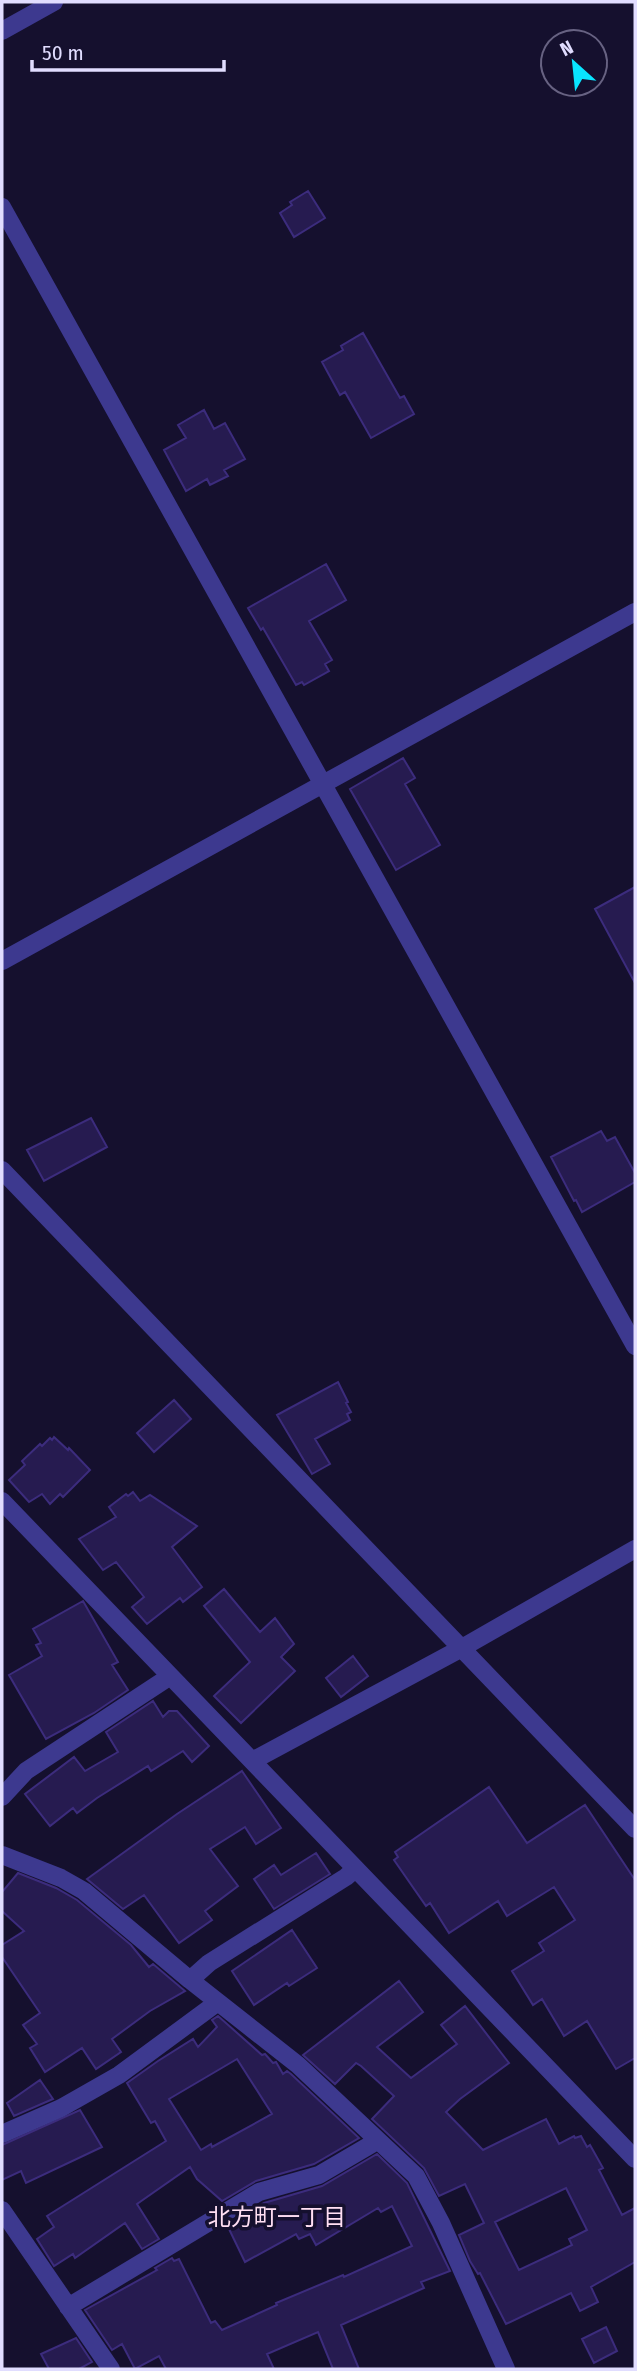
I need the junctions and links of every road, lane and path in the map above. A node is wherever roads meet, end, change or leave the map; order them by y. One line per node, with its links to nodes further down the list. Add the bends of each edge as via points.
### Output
1 (54, 2): 2 (street)
2 (2, 30)
3 (2, 207): 5 (street)
4 (635, 612): 5 (street)
5 (324, 785): 6 (street); 8 (street)
6 (2, 961)
7 (2, 1170): 11 (street)
8 (635, 1346)
9 (2, 1501): 12 (street)
10 (635, 1549): 11 (street)
11 (460, 1649): 13 (street); 15 (street)
12 (169, 1677): 13 (street); 14 (street, via 26,1772)
13 (252, 1761): 17 (street)
14 (2, 1797)
15 (635, 1829)
16 (2, 1854): 18 (street, via 84,1891)
17 (355, 1868): 18 (street); 22 (street)
18 (190, 1980): 19 (street)
19 (218, 2002): 20 (street, via 119,2076); 21 (street, via 298,2065)
20 (2, 2134)
21 (377, 2141): 24 (street, via 319,2175 259,2192); 26 (street, via 416,2176)
22 (635, 2159)
23 (2, 2210): 24 (street)
24 (68, 2307): 25 (street)
25 (111, 2369)
26 (506, 2369)

